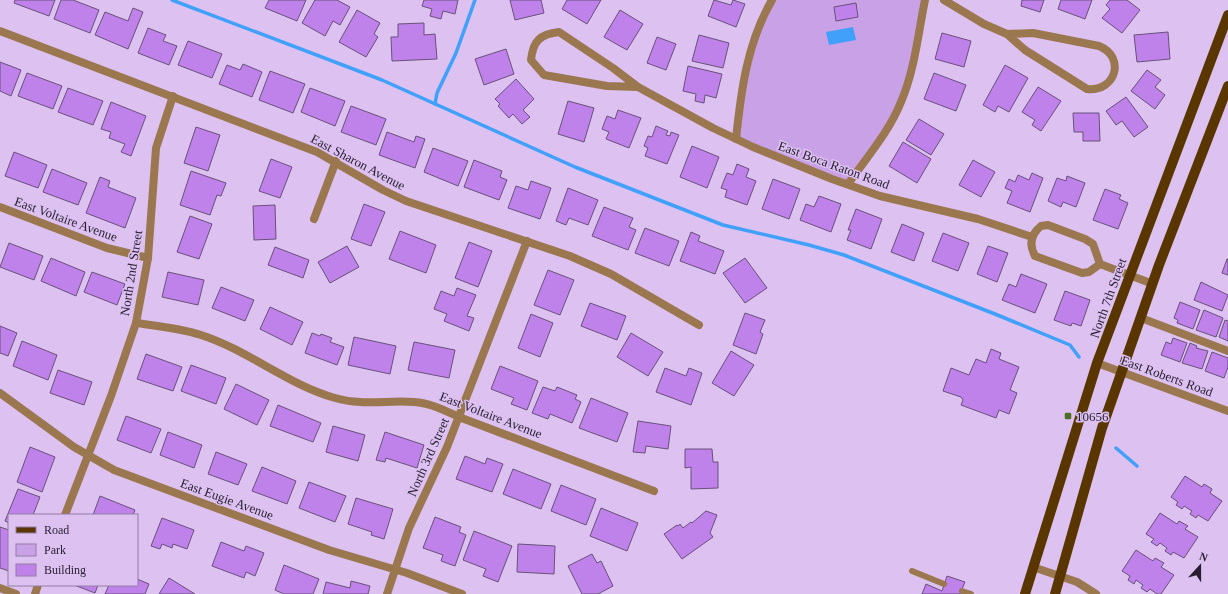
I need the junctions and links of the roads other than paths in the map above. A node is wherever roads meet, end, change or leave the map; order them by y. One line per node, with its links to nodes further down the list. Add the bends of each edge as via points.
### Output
1 (772, 0): 11 (street, via 758,27 747,59)
2 (925, 0): 13 (street, via 913,63 901,102 888,129)
3 (944, 0): 6 (street, via 984,24)
4 (1228, 15): 7 (main road, North 7th Street)
5 (0, 31): 10 (street, East Sharon Avenue)
6 (1007, 34): 6 (street, via 1025,50 1087,88 1096,90 1104,87 1114,74 1113,56 1107,49 1099,46 1033,33)
7 (1224, 38): 20 (main road, North 7th Street)
8 (1228, 86): 21 (main road)
9 (638, 87): 9 (street, East Boca Raton Road, via 559,32 542,36 536,42 531,60 544,75 607,86); 11 (street, East Boca Raton Road)
10 (173, 96): 12 (street, East Sharon Avenue); 18 (street, North 2nd Street, via 156,148)
11 (736, 139): 13 (street, East Boca Raton Road)
12 (336, 161): 15 (street); 17 (street, East Sharon Avenue, via 406,201)
13 (848, 184): 16 (street, East Boca Raton Road, via 880,196 978,219)
14 (0, 207): 18 (street, East Voltaire Avenue, via 107,248)
15 (314, 219)
16 (1032, 237): 19 (street, via 1031,248 1035,256 1082,274); 19 (street, via 1041,226 1048,226 1085,239 1093,244)
17 (527, 241): 24 (street, East Sharon Avenue, via 611,274); 30 (street, North 3rd Street)
18 (148, 258): 23 (street, North 2nd Street)
19 (1100, 264): 20 (street)
20 (1130, 275): 21 (street); 26 (main road, North 7th Street)
21 (1153, 284): 22 (main road)
22 (1141, 318): 25 (street); 27 (main road)
23 (136, 323): 30 (street, East Voltaire Avenue, via 202,335 282,376 335,398 367,404 413,402 434,406); 31 (street, North 2nd Street)
24 (699, 325)
25 (1228, 351)
26 (1097, 363): 27 (street, East Roberts Road); 34 (main road, North 7th Street)
27 (1122, 371): 29 (street, East Roberts Road); 37 (main road, via 1091,463)
28 (0, 393): 31 (street, East Eugie Avenue)
29 (1228, 411)
30 (459, 417): 32 (street, East Voltaire Avenue); 35 (street, North 3rd Street, via 409,528)
31 (88, 456): 33 (street, North 2nd Street); 35 (street, East Eugie Avenue, via 114,470 322,547)
32 (654, 490)
33 (65, 514)
34 (1033, 567): 37 (street); 45 (main road, North 7th Street)
35 (395, 569): 42 (street, North 3rd Street); 43 (street, East Eugie Avenue)
36 (912, 571): 38 (lane)
37 (1060, 575): 46 (main road); 47 (street)
38 (944, 584)
39 (0, 588): 41 (street)
40 (962, 591): 44 (lane)
41 (16, 594)
42 (387, 594)
43 (462, 594)
44 (971, 594)
45 (1025, 594)
46 (1055, 594)
47 (1096, 594)

